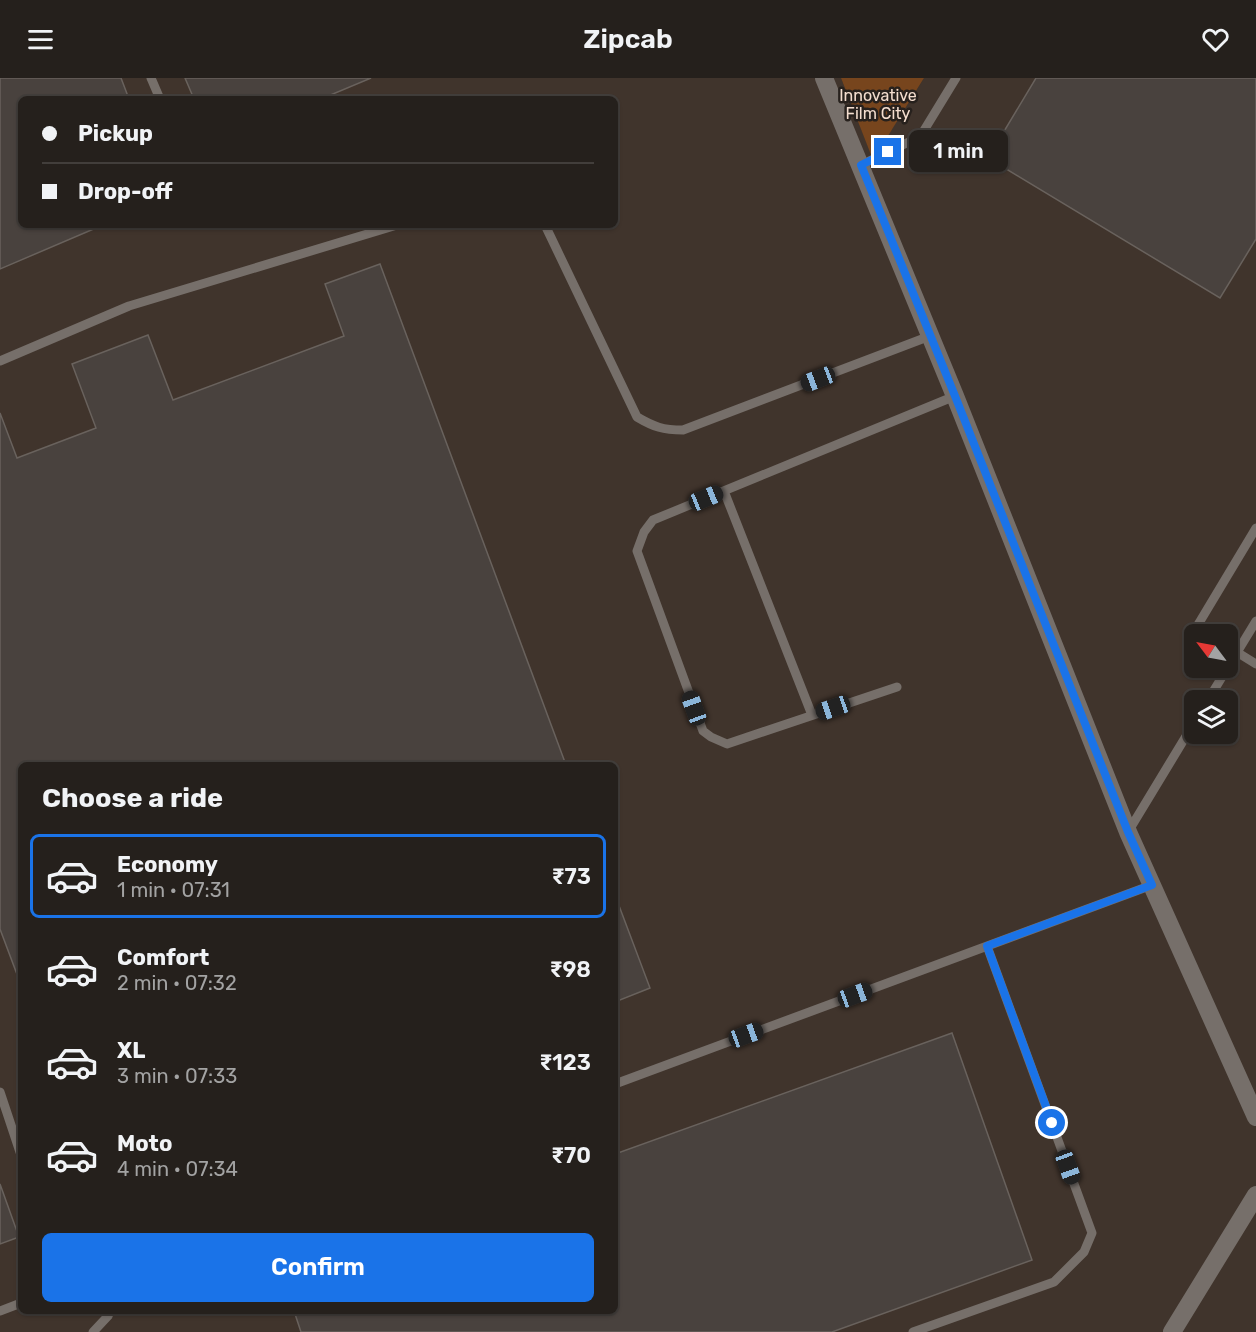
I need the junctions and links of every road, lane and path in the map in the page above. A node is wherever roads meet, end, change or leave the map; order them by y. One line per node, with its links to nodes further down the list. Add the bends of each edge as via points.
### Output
1 (151, 78): 4 (lane)
2 (824, 78): 5 (street)
3 (956, 78): 5 (lane, via 923,132)
4 (159, 96)
5 (861, 165): 8 (street)
6 (387, 228): 9 (lane, via 129,306)
7 (546, 228): 8 (lane, via 637,417 654,427 683,430)
8 (930, 336): 10 (street)
9 (0, 361)
10 (955, 396): 11 (lane); 21 (street)
11 (724, 491): 19 (lane); 19 (lane, via 653,520 637,551 703,731 726,744)
12 (1256, 528): 14 (lane)
13 (1256, 621): 15 (lane)
14 (1198, 624)
15 (1238, 650)
16 (1238, 653): 17 (lane)
17 (1256, 664)
18 (897, 687): 19 (lane)
19 (812, 715)
20 (1184, 740): 21 (lane)
21 (1128, 832): 22 (street)
22 (1152, 885): 23 (lane); 26 (street)
23 (987, 946): 24 (lane); 33 (lane, via 1092,1233 1084,1252 1054,1282)
24 (618, 1083)
25 (0, 1092): 27 (lane)
26 (1256, 1117)
27 (18, 1146)
28 (1256, 1195): 34 (street)
29 (18, 1305): 30 (lane)
30 (0, 1311)
31 (109, 1314): 32 (lane)
32 (93, 1332)
33 (913, 1332)
34 (1172, 1332)

